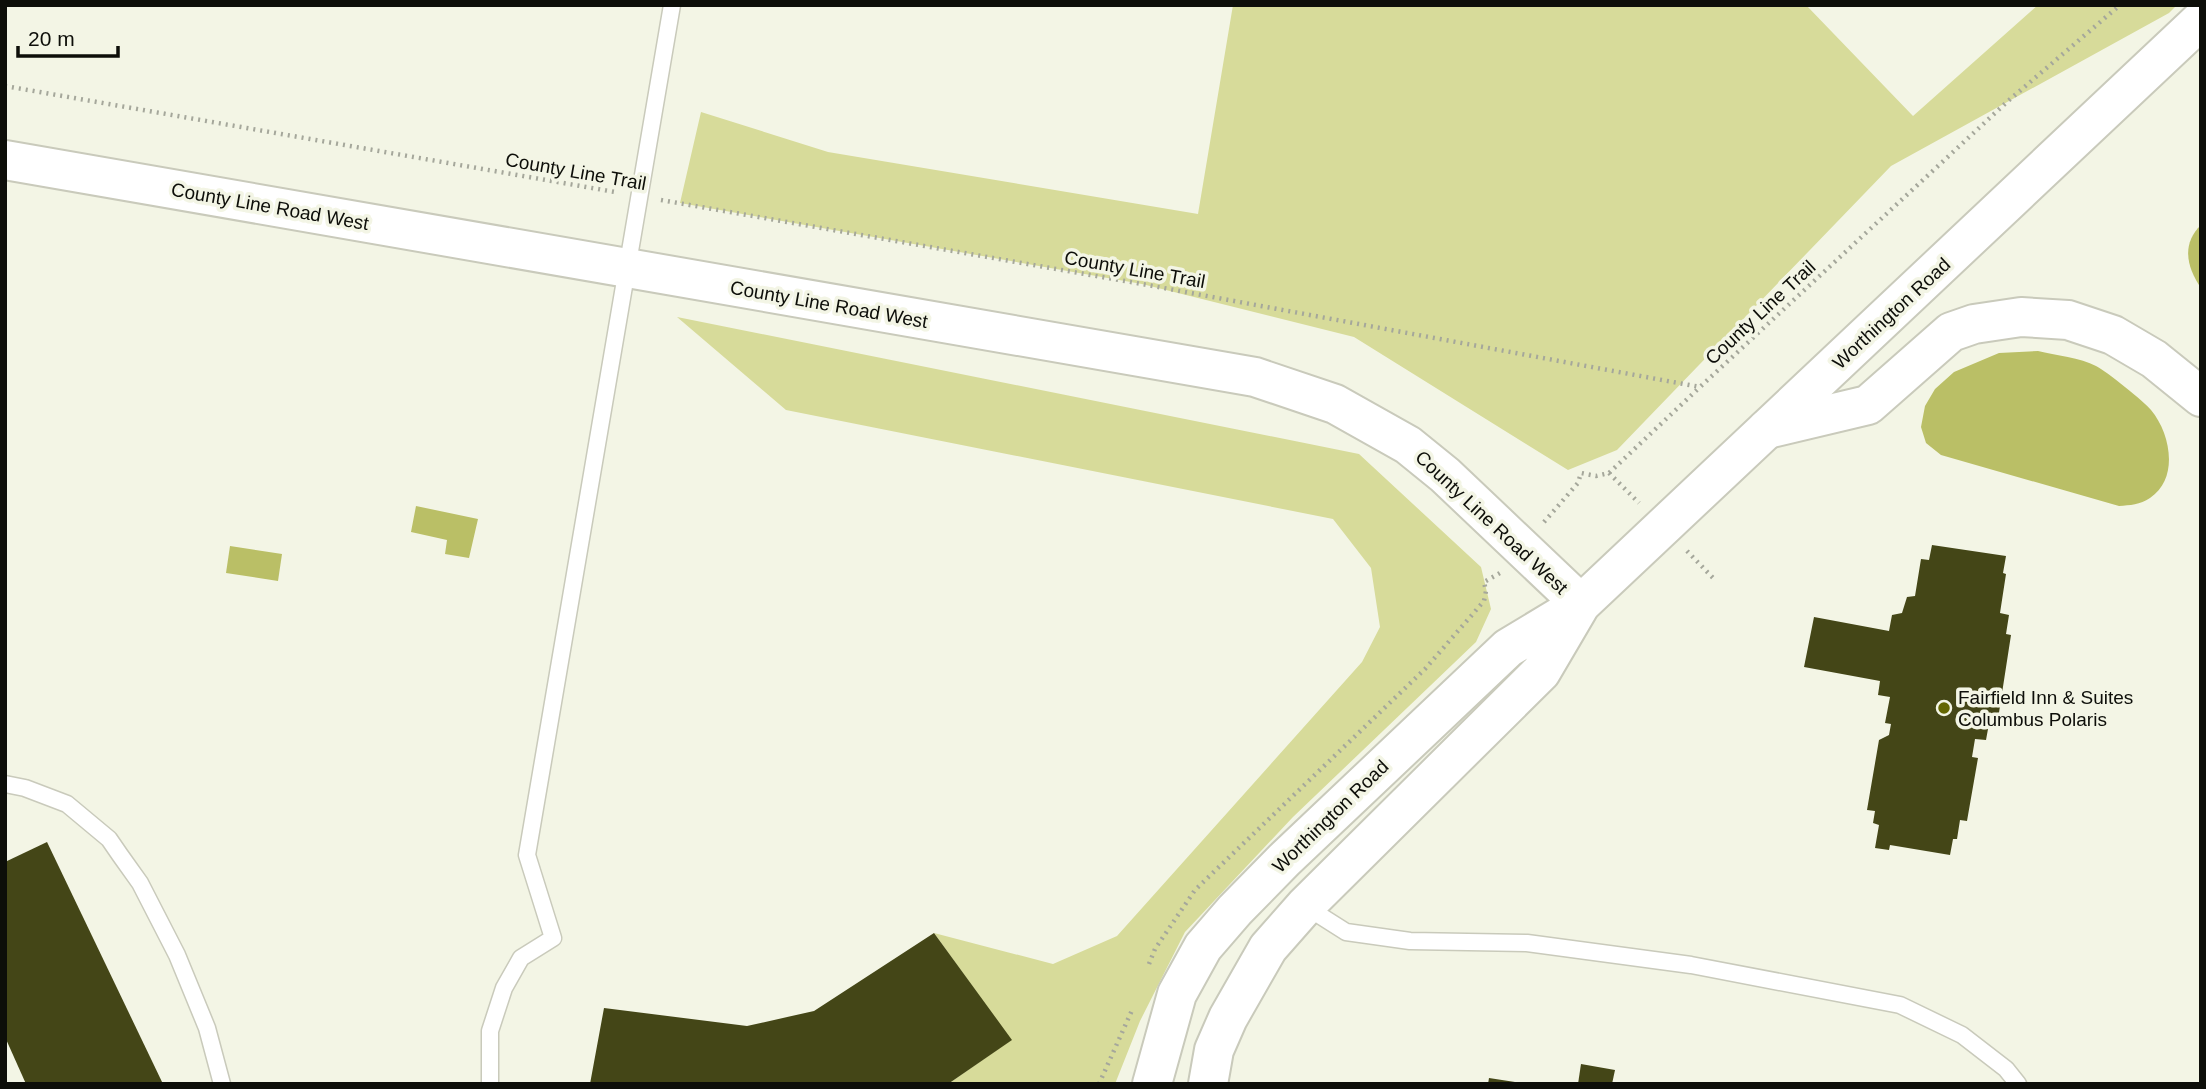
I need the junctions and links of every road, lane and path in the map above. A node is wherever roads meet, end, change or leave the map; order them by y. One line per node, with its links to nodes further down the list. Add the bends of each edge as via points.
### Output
1 (672, 5): 6 (lane)
2 (2120, 5): 8 (path, County Line Trail, via 2008,101)
3 (2201, 20): 10 (main road, Worthington Road)
4 (5, 86): 6 (path, County Line Trail)
5 (5, 160): 7 (main road, County Line Road West)
6 (639, 197): 7 (lane); 8 (path, County Line Trail)
7 (627, 269): 12 (main road, County Line Road West, via 1255,377 1335,404 1417,452); 16 (lane, via 527,855 553,938 521,958 505,988 490,1031)
8 (1700, 387): 11 (path, via 1609,474 1581,473)
9 (2201, 397): 10 (main road, via 2154,359 2113,335 2068,320 2021,317 1951,332 1868,405)
10 (1765, 430): 12 (main road, Worthington Road)
11 (1578, 483)
12 (1581, 604): 14 (main road, Worthington Road, via 1541,672); 17 (main road, Worthington Road, via 1508,648 1227,919 1203,947 1177,994)
13 (5, 784): 15 (lane, via 67,804 109,839 140,883 177,955 207,1028)
14 (1305, 906): 18 (main road, Worthington Road, via 1268,948 1246,984 1214,1050); 19 (lane, via 1346,932 1410,941 1527,943 1691,965 1900,1005 1962,1035)
15 (222, 1084)
16 (490, 1084)
17 (1152, 1084)
18 (1208, 1084)
19 (2018, 1084)

